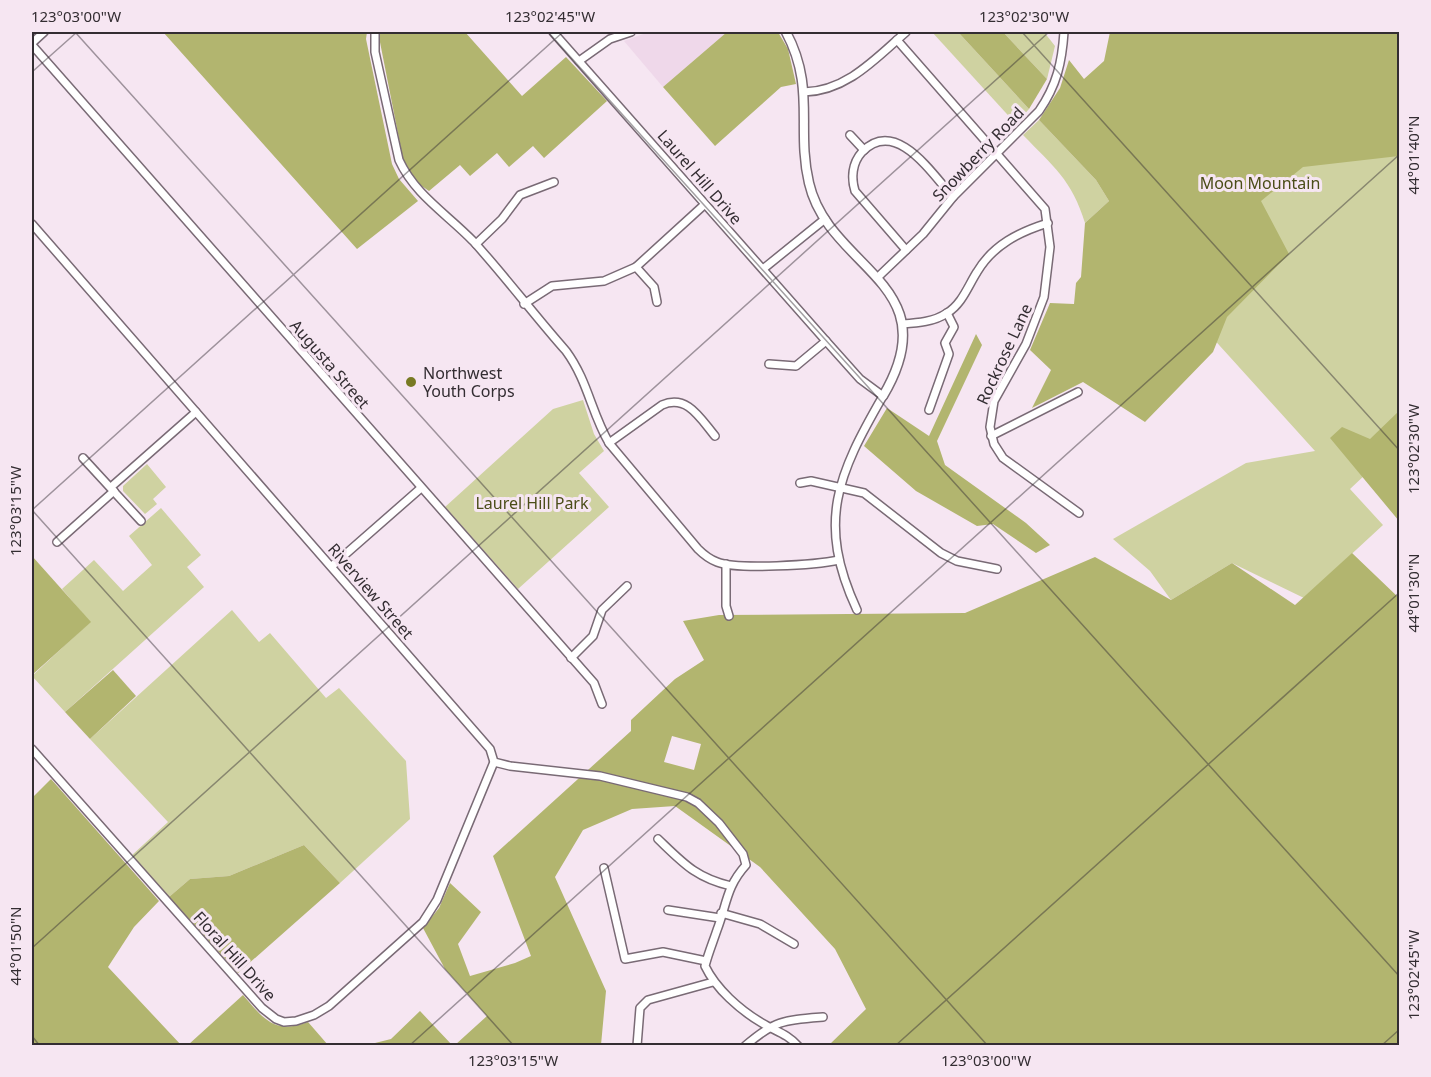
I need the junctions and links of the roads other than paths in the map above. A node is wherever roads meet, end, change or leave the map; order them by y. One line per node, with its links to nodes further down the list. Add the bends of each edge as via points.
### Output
1 (44, 32): 9 (street)
2 (375, 32): 21 (street, via 375,52 399,160 414,186)
3 (552, 32): 10 (street, Laurel Hill Drive)
4 (632, 32): 10 (street, via 610,39)
5 (786, 32): 11 (street, via 799,60)
6 (906, 32): 8 (street)
7 (1064, 32): 14 (street, Snowberry Road, via 1060,67 1049,97)
8 (897, 40): 11 (street, via 849,80 833,88); 14 (street, Rockrose Lane)
9 (32, 44): 42 (street, Augusta Street)
10 (579, 61): 17 (street, Laurel Hill Drive)
11 (804, 92): 18 (street, via 809,183)
12 (850, 135): 13 (street)
13 (864, 150): 16 (street, via 887,142 901,144); 22 (street, via 854,168 855,191)
14 (997, 153): 16 (street, Snowberry Road); 19 (street, Rockrose Lane, via 1039,199)
15 (554, 182): 21 (street, via 520,195)
16 (953, 197): 22 (street, Snowberry Road)
17 (704, 205): 23 (street); 24 (street, Laurel Hill Drive)
18 (825, 219): 24 (street); 25 (street)
19 (1048, 223): 28 (street, via 1012,237 992,253); 37 (street, Rockrose Lane, via 1050,247 1044,297 1026,344 991,410)
20 (32, 227): 35 (street, Riverview Street)
21 (476, 244): 27 (street)
22 (906, 250): 25 (street, Snowberry Road)
23 (636, 267): 26 (street, via 654,287); 27 (street, via 604,281 552,286)
24 (763, 269): 30 (street, Laurel Hill Drive)
25 (878, 277): 29 (street, via 894,301)
26 (657, 302)
27 (524, 304): 38 (street, via 579,369)
28 (947, 313): 29 (street); 34 (street, via 954,327 945,343 949,354)
29 (902, 324): 33 (street, via 899,361)
30 (826, 341): 31 (street, via 796,366); 33 (street, Laurel Hill Drive, via 860,379)
31 (769, 364)
32 (1078, 392): 37 (street)
33 (883, 396): 41 (street, via 852,449)
34 (929, 410)
35 (196, 412): 43 (street); 49 (street, Riverview Street)
36 (715, 436): 38 (street, via 690,407 671,401)
37 (991, 436): 44 (street, via 1010,465)
38 (609, 443): 48 (street, via 698,549 712,560)
39 (83, 458): 43 (street)
40 (800, 483): 41 (street, via 811,481)
41 (840, 487): 47 (street, via 836,513); 50 (street, via 864,493 941,553 957,561)
42 (421, 488): 49 (street); 54 (street, Augusta Street)
43 (112, 489): 45 (street); 46 (street)
44 (1079, 513)
45 (141, 521)
46 (57, 542)
47 (838, 560): 48 (street, via 797,565); 52 (street)
48 (726, 564): 53 (street)
49 (332, 566): 57 (street, Riverview Street, via 490,749)
50 (997, 569)
51 (627, 586): 54 (street, via 602,609 593,636)
52 (857, 610)
53 (729, 616)
54 (572, 658): 55 (street, Augusta Street, via 594,683)
55 (602, 704)
56 (32, 749): 57 (street, Floral Hill Drive, via 262,1008 276,1019 290,1022 329,1006 423,922 437,900)
57 (494, 762): 60 (street, via 600,776 698,802 743,854 746,865)
58 (658, 839): 60 (street, via 698,875)
59 (604, 868): 64 (street, via 625,959 663,952)
60 (731, 886): 62 (street)
61 (668, 910): 62 (street)
62 (721, 916): 63 (street, via 760,924); 64 (street)
63 (794, 944)
64 (706, 961): 65 (street)
65 (713, 982): 67 (street, via 744,1011); 68 (street, via 648,1000 640,1008)
66 (823, 1017): 67 (street, via 786,1020)
67 (768, 1026): 69 (street); 70 (street, via 790,1037)
68 (637, 1046)
69 (745, 1046)
70 (798, 1046)

